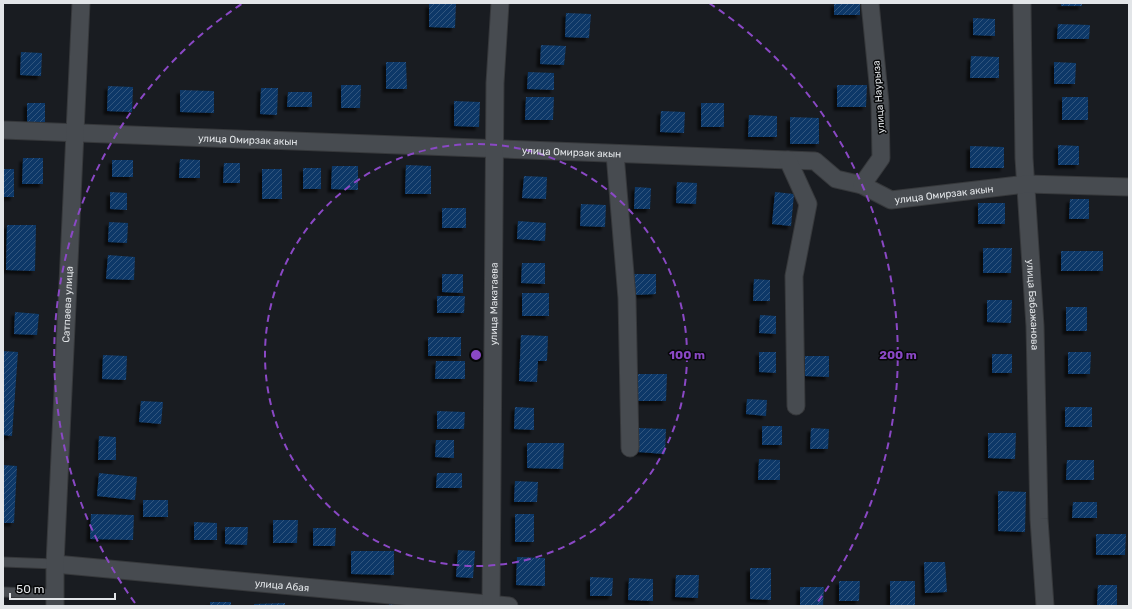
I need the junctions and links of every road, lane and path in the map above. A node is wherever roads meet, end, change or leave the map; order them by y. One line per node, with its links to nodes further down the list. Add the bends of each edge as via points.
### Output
1 (80, 3): 6 (street, Сатпаева улица)
2 (500, 3): 7 (street, улица Макатаева, via 495,83)
3 (870, 3): 11 (street, улица Наурыза, via 880,102 881,158)
4 (1022, 3): 10 (street, улица Бабажанова, via 1024,158)
5 (3, 130): 6 (street, улица Омирзак акын)
6 (75, 132): 7 (street, улица Омирзак акын); 16 (street, Сатпаева улица)
7 (495, 149): 8 (street, улица Омирзак акын); 19 (street, улица Макатаева)
8 (615, 154): 9 (street, улица Омирзак акын); 14 (street, via 627,298)
9 (788, 160): 11 (street, улица Омирзак акын, via 815,161 836,179); 13 (street, via 808,204 794,276)
10 (1027, 184): 11 (street, улица Омирзак акын, via 891,200); 12 (street, улица Омирзак акын); 21 (street, улица Бабажанова, via 1035,326 1039,519)
11 (862, 185)
12 (1129, 187)
13 (796, 406)
14 (630, 448)
15 (3, 562): 16 (lane)
16 (55, 564): 18 (street, Сатпаева улица); 19 (street, улица Абая)
17 (3, 592): 18 (lane)
18 (55, 600)
19 (491, 605): 20 (street, улица Абая)
20 (509, 606)
21 (1045, 606)

